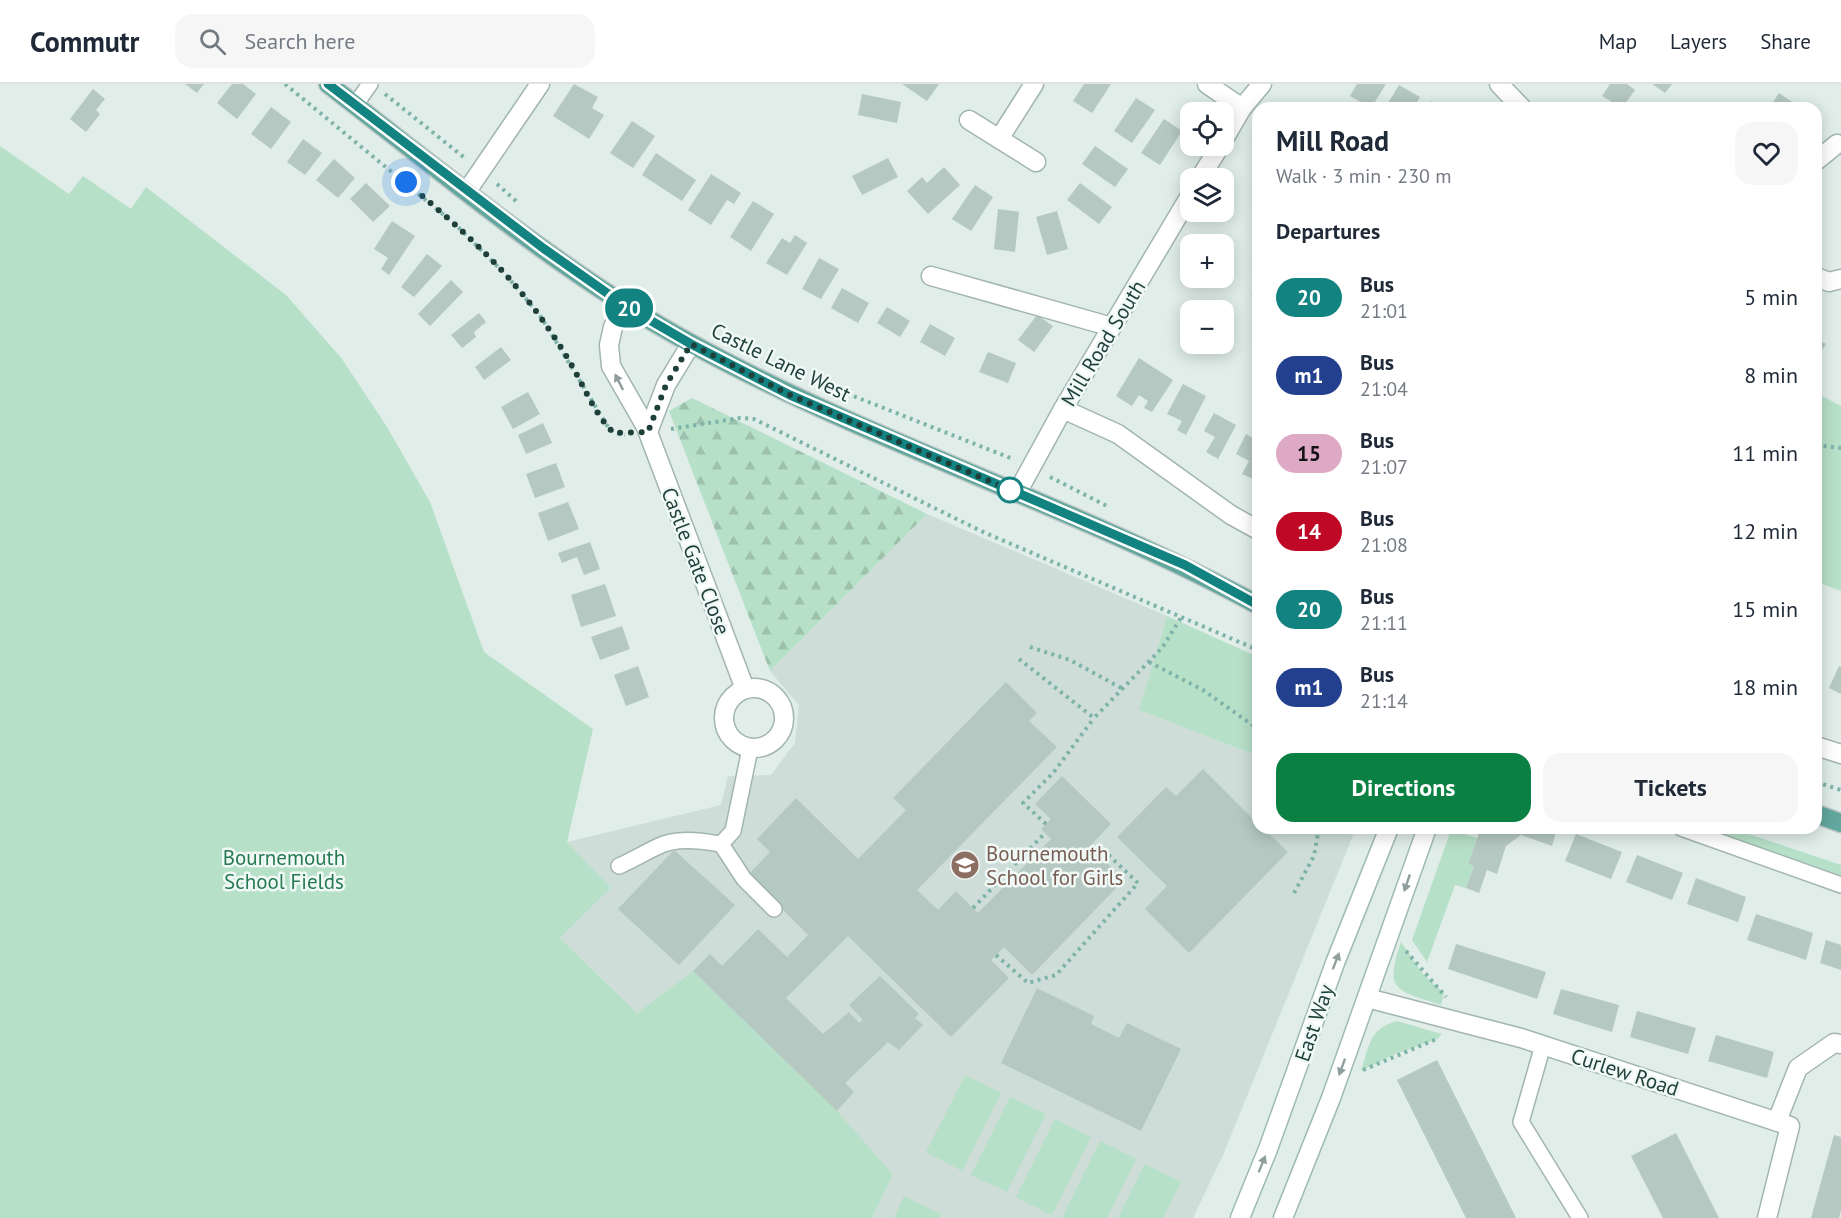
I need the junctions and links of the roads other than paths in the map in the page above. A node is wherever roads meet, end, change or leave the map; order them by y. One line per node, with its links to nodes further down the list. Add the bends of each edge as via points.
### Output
1 (328, 84): 9 (main road, Castle Lane West)
2 (540, 84): 17 (street)
3 (1034, 84): 13 (street)
4 (1207, 84): 10 (street)
5 (1262, 84): 10 (street)
6 (1499, 84): 8 (street)
7 (375, 87): 9 (lane)
8 (1516, 102)
9 (355, 105): 17 (main road, Castle Lane West)
10 (1242, 108): 12 (street)
11 (969, 120): 13 (street)
12 (1234, 122)
13 (999, 139): 16 (street)
14 (1837, 144): 15 (street)
15 (1822, 156)
16 (1036, 162)
17 (467, 191): 22 (main road, Castle Lane West)
18 (1180, 213): 23 (street, Mill Road South)
19 (931, 276): 23 (street)
20 (1841, 279): 21 (street)
21 (1822, 280)
22 (624, 305): 24 (main road, Castle Lane West); 26 (street, Castle Gate Close, one-way to 22, via 611,366 609,345)
23 (1112, 327): 25 (street, Mill Road South)
24 (691, 344): 26 (street, via 666,385); 27 (main road, Castle Lane West, via 790,395)
25 (1063, 410): 27 (street, Mill Road South); 28 (street, via 1118,434)
26 (648, 432): 30 (street, Castle Gate Close)
27 (1017, 493): 29 (main road, Castle Lane West, via 1185,565)
28 (1252, 526)
29 (1252, 602)
30 (746, 689): 31 (street, via 726,705 724,724 731,739); 31 (street, via 763,689 772,694 782,706 784,716 776,739 768,746)
31 (750, 748): 39 (lane, via 733,831)
32 (1822, 748): 33 (street)
33 (1841, 754)
34 (1822, 816): 35 (main road)
35 (1841, 823)
36 (1387, 834): 47 (street, East Way, one-way to 36)
37 (1424, 834): 43 (street, East Way, one-way to 43)
38 (1698, 834): 41 (lane)
39 (721, 844): 40 (lane, via 672,842); 42 (lane, via 744,879)
40 (619, 866)
41 (1841, 885)
42 (774, 909)
43 (1368, 998): 45 (street, Curlew Road); 48 (street, East Way, one-way to 48)
44 (1841, 1044): 46 (street, via 1834,1043 1798,1068)
45 (1544, 1045): 46 (street, Curlew Road); 49 (lane, via 1521,1122)
46 (1777, 1121): 50 (street, via 1790,1126)
47 (1240, 1218)
48 (1283, 1218)
49 (1580, 1218)
50 (1767, 1218)

